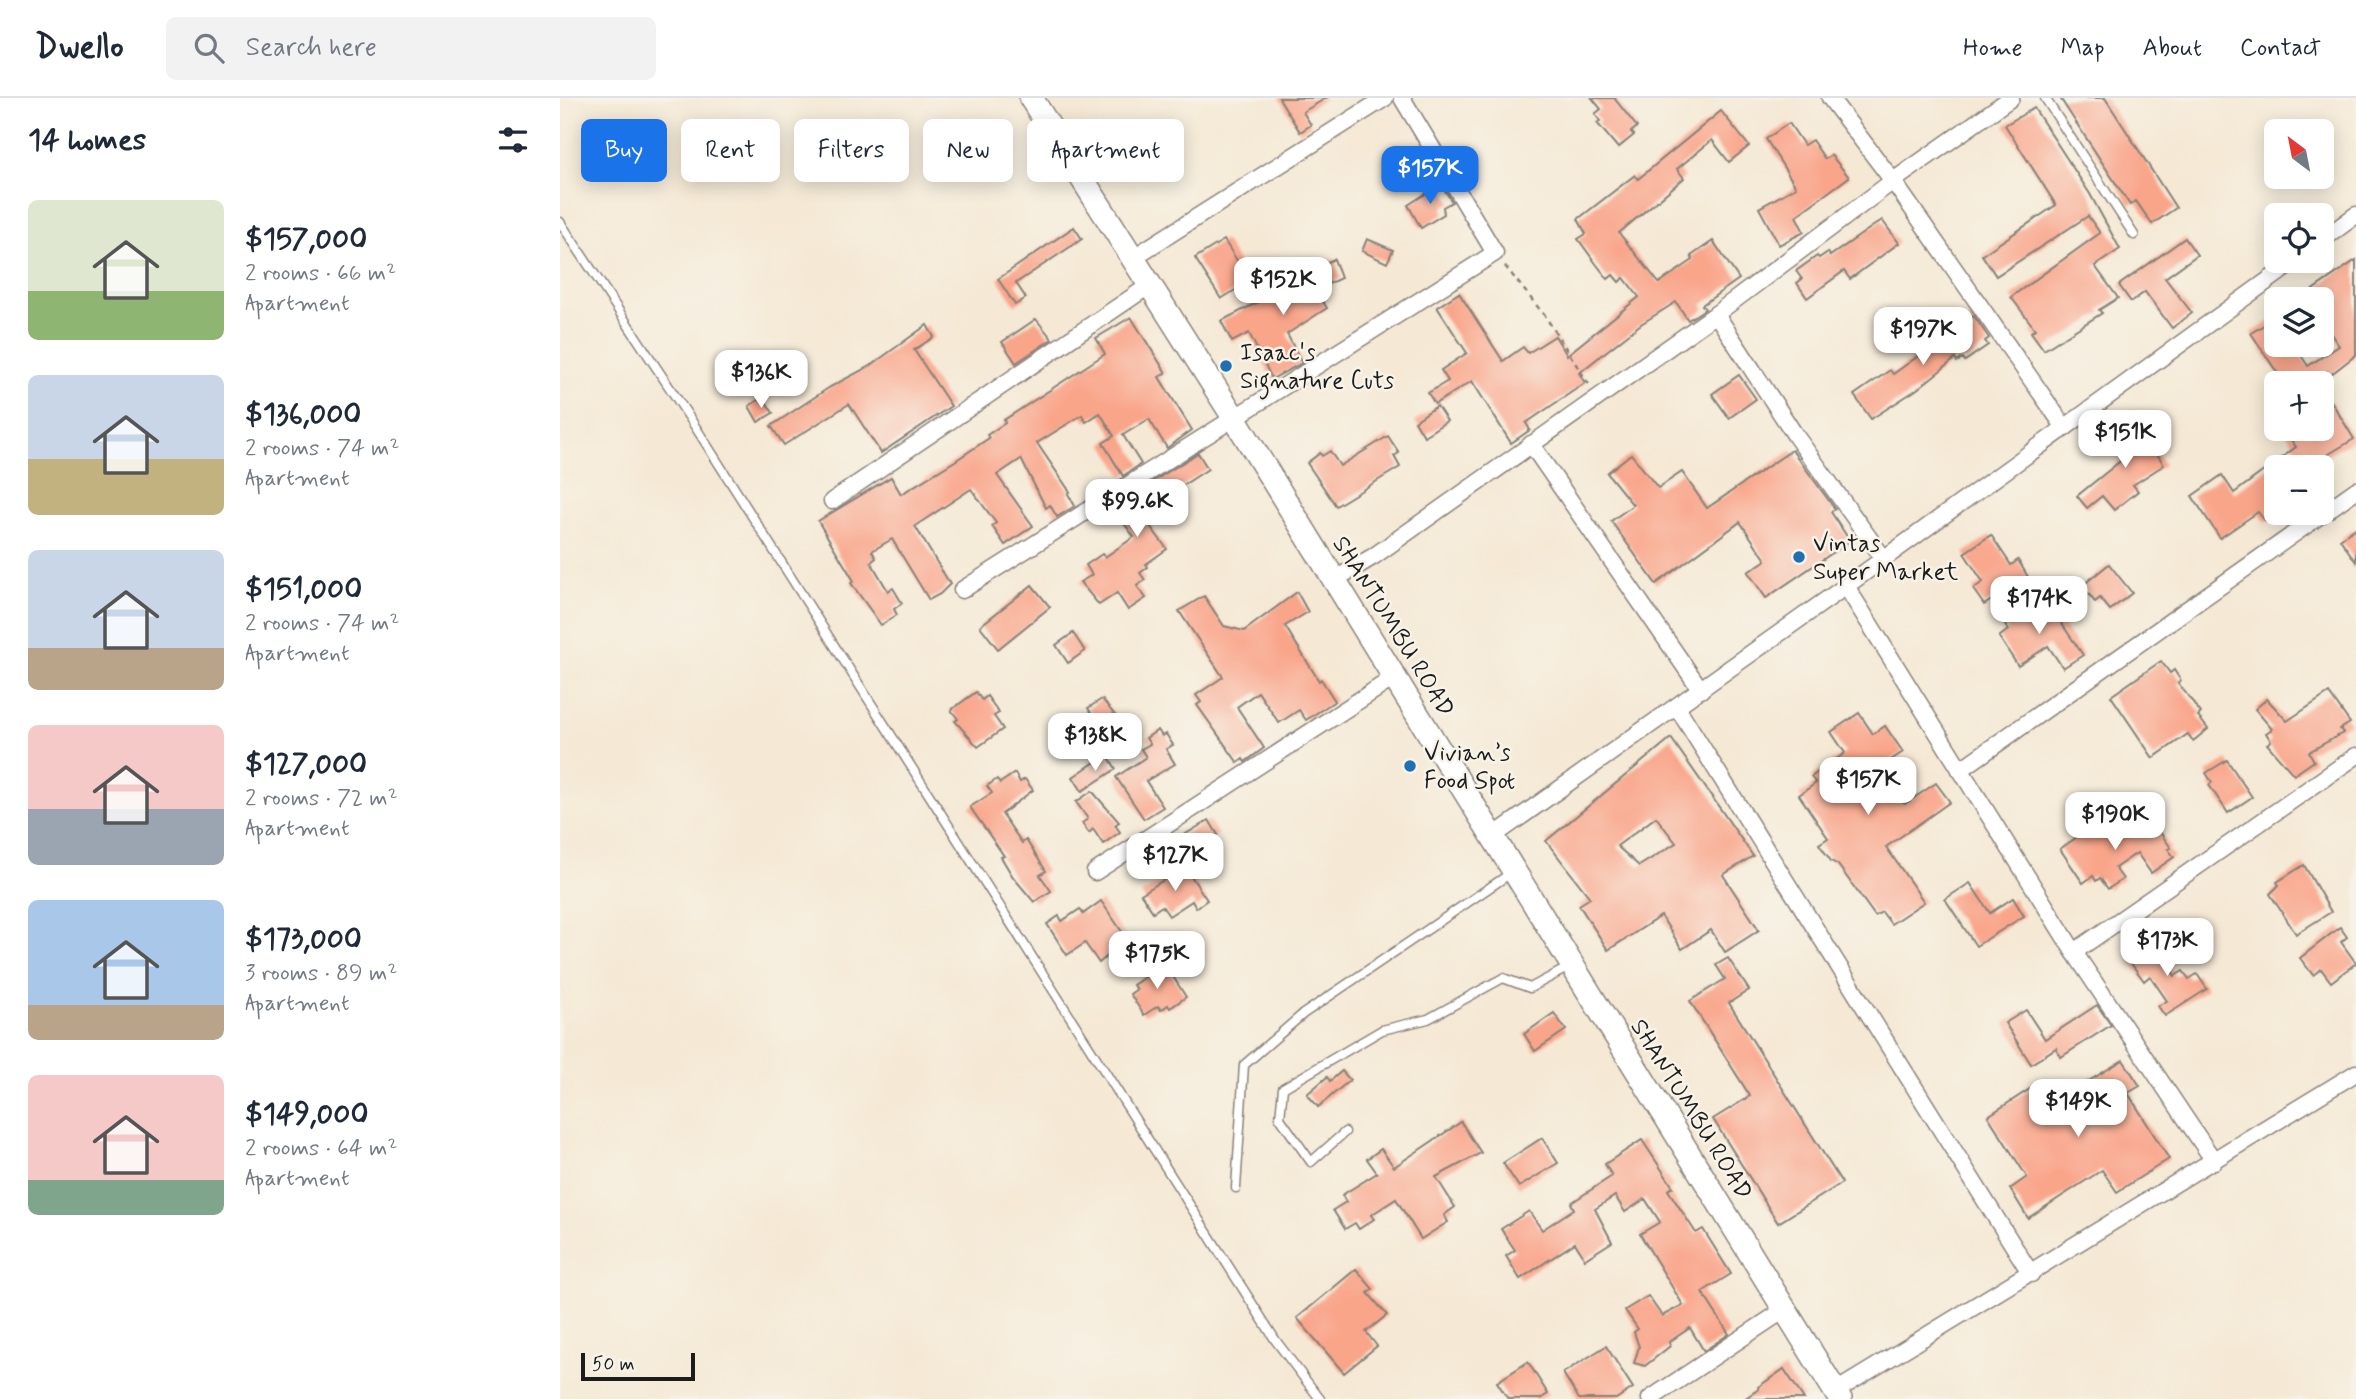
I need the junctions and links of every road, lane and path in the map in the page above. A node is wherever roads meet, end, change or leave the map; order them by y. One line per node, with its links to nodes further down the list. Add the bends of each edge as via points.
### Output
1 (1031, 98): 13 (street, SHANTUMBU ROAD)
2 (1385, 98): 13 (street)
3 (1402, 98): 12 (street)
4 (1830, 98): 7 (street)
5 (2011, 98): 7 (street)
6 (2045, 98): 11 (lane)
7 (1893, 181): 16 (street); 19 (street)
8 (2356, 215): 10 (street)
9 (560, 222): 44 (lane, via 699,431 1276,1341)
10 (2334, 231)
11 (2134, 235)
12 (1495, 253): 17 (path, via 1545,316); 18 (street)
13 (1134, 257): 15 (street, SHANTUMBU ROAD)
14 (2278, 273): 19 (street)
15 (1150, 285): 18 (street, SHANTUMBU ROAD); 22 (street)
16 (1716, 314): 17 (street); 23 (street)
17 (1598, 397): 20 (street)
18 (1235, 418): 24 (street, SHANTUMBU ROAD); 26 (street)
19 (2065, 428): 23 (street)
20 (1531, 443): 24 (street); 28 (street)
21 (2356, 490): 31 (street)
22 (832, 501)
23 (1884, 559): 25 (street)
24 (1334, 580): 27 (street, SHANTUMBU ROAD)
25 (1846, 586): 28 (street); 31 (street)
26 (962, 590)
27 (1395, 677): 32 (street, SHANTUMBU ROAD); 33 (street)
28 (1701, 690): 29 (street)
29 (1677, 707): 32 (street); 41 (street)
30 (2356, 756): 35 (street)
31 (1959, 770): 35 (street)
32 (1492, 837): 34 (street, SHANTUMBU ROAD)
33 (1096, 872)
34 (1513, 872): 36 (street, SHANTUMBU ROAD); 40 (lane, via 1303,1014 1244,1065)
35 (2074, 952): 39 (street)
36 (1572, 965): 38 (lane, via 1530,988 1503,978 1428,1019 1382,1030 1283,1088 1280,1118 1311,1162); 42 (street, SHANTUMBU ROAD)
37 (2356, 1073): 39 (street)
38 (1345, 1132)
39 (2214, 1161): 41 (street)
40 (1236, 1188)
41 (2031, 1274): 43 (street)
42 (1784, 1310): 43 (street, SHANTUMBU ROAD); 45 (street)
43 (1838, 1395)
44 (1320, 1399)
45 (1650, 1399)

